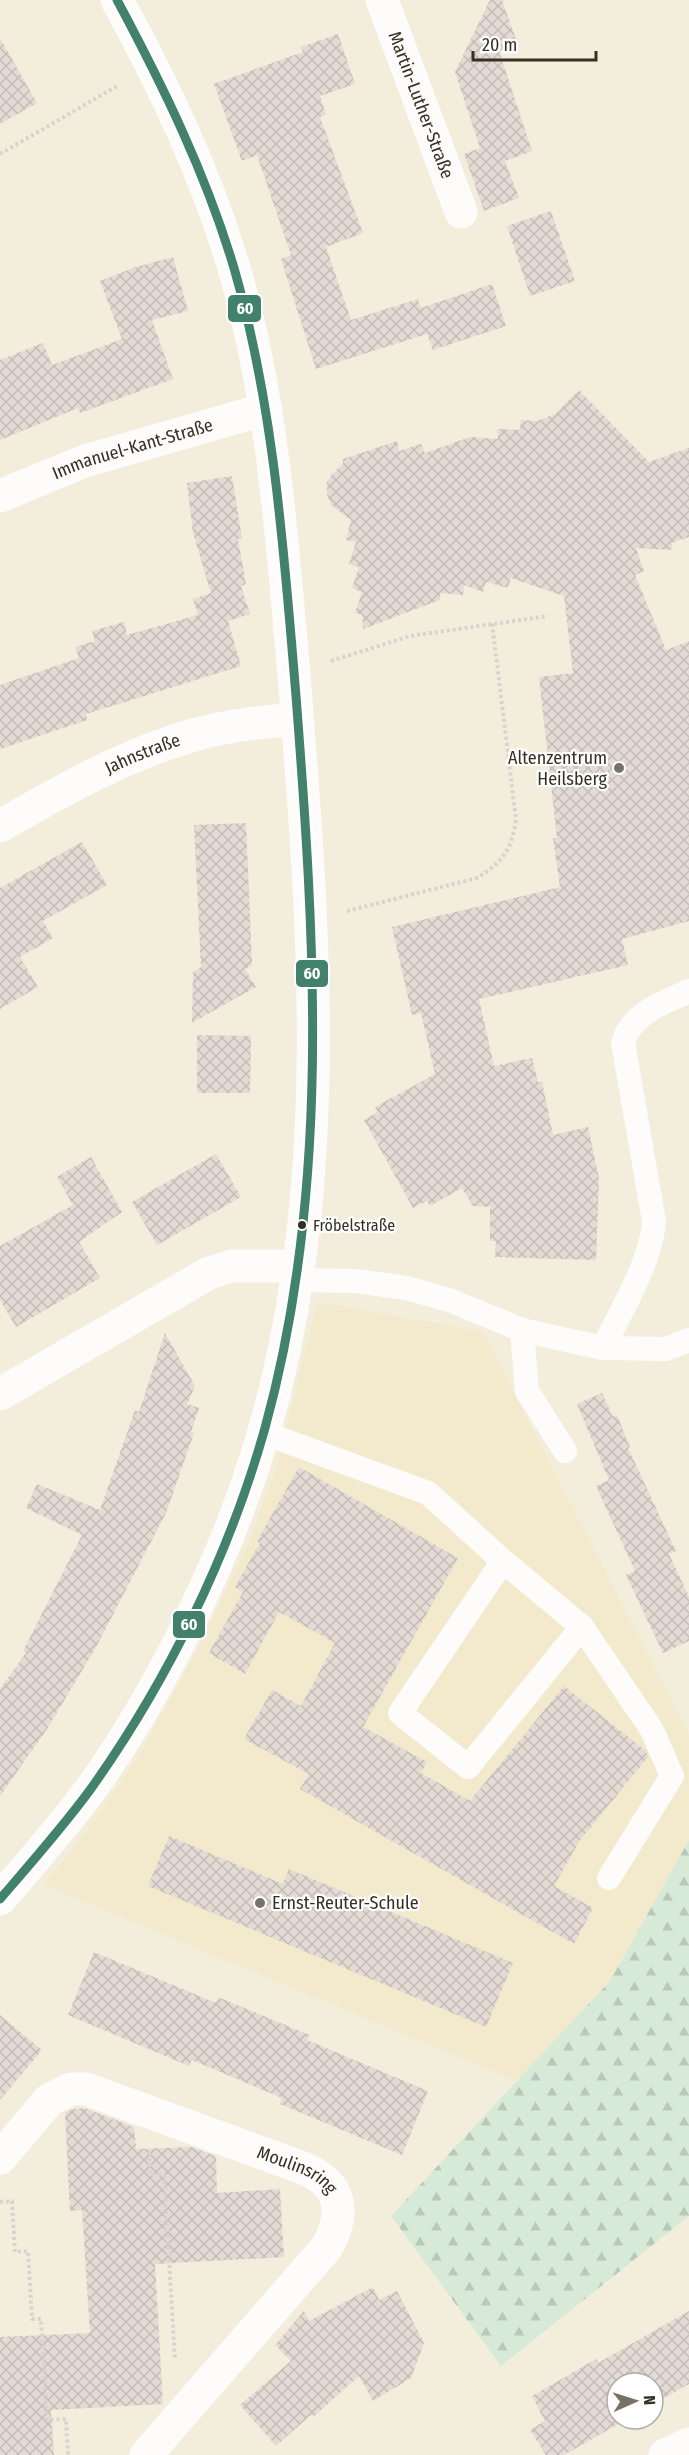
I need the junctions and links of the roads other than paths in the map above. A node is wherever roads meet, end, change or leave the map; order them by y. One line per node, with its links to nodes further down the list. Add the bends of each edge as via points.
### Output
1 (117, 0): 4 (street, via 153,66 198,167 234,266)
2 (382, 0): 3 (street, Martin-Luther-Straße)
3 (461, 212)
4 (267, 409): 5 (street, Immanuel-Kant-Straße, via 85,461); 6 (street)
5 (0, 496)
6 (297, 719): 7 (street, Jahnstraße, via 236,725 158,746 80,780); 9 (street, via 311,920 314,1058 310,1153)
7 (0, 826)
8 (689, 991): 12 (lane, via 635,1019 626,1030 623,1043 654,1221 653,1234 627,1300)
9 (297, 1273): 10 (lane, via 407,1288 452,1301); 13 (street, via 232,1266 209,1273); 14 (street)
10 (522, 1330): 12 (lane); 15 (lane, via 527,1391)
11 (689, 1340): 12 (lane, via 666,1349)
12 (603, 1348)
13 (0, 1394)
14 (264, 1433): 16 (lane, via 428,1493); 19 (street, via 216,1560 146,1702 91,1789)
15 (565, 1451)
16 (503, 1561): 17 (lane); 17 (lane, via 400,1713 468,1767)
17 (582, 1627): 18 (lane, via 652,1730 672,1776)
18 (609, 1878)
19 (0, 1899)
20 (0, 2158): 22 (street, Moulinsring, via 60,2093 86,2089 311,2171 331,2187 338,2223 315,2264)
21 (689, 2444): 23 (street)
22 (146, 2455)
23 (665, 2455)

